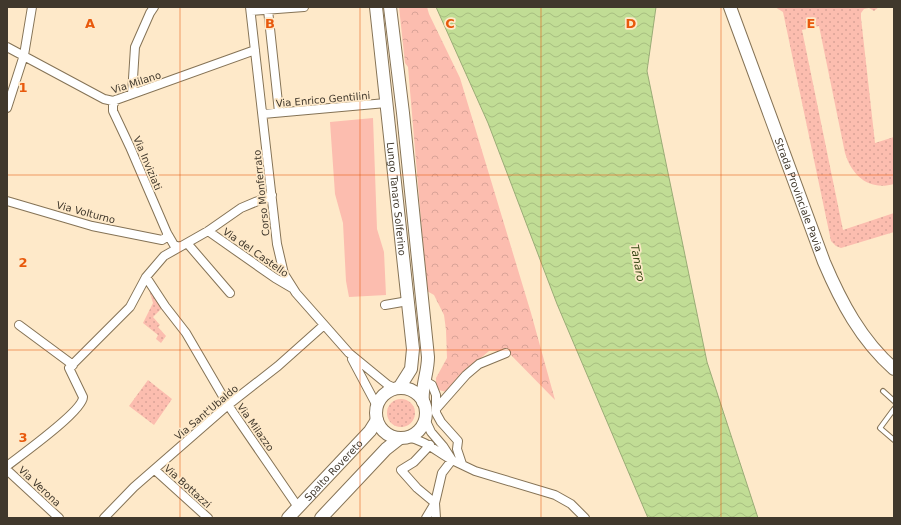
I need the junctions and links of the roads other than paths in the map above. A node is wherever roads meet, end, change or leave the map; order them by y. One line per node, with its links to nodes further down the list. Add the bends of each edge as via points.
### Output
1 (32, 7): 13 (street)
2 (154, 7): 14 (street, via 135,48)
3 (304, 7): 9 (street)
4 (376, 7): 16 (main road, Lungo Tanaro Solferino)
5 (390, 7): 10 (main road, Lungo Tanaro Solferino)
6 (394, 7): 10 (main road, Lungo Tanaro Solferino)
7 (730, 7): 36 (main road, Strada Provinciale Pavia, via 833,284 851,318)
8 (250, 9): 9 (street); 12 (street, Corso Monferrato)
9 (268, 10): 18 (street)
10 (394, 34): 37 (main road, Lungo Tanaro Solferino, via 428,357)
11 (7, 47): 13 (street, Via Milano)
12 (255, 50): 14 (street, Via Milano); 19 (street, Corso Monferrato)
13 (24, 55): 15 (street, Via Milano, via 104,99); 17 (street)
14 (132, 94): 15 (street, Via Milano)
15 (116, 100): 23 (street, Via Inviziati, via 113,111 130,147)
16 (386, 103): 18 (street, Via Enrico Gentilini); 29 (main road, Lungo Tanaro Solferino)
17 (7, 108)
18 (279, 112): 19 (street, Via Enrico Gentilini)
19 (262, 114): 20 (street, Corso Monferrato)
20 (272, 195): 22 (street, via 241,208); 27 (street, Corso Monferrato, via 279,255 284,274)
21 (7, 201): 23 (street, Via Volturno, via 92,226)
22 (208, 231): 24 (street); 27 (street, Via del Castello)
23 (164, 238): 24 (street, via 174,246); 25 (street, via 170,246)
24 (183, 245): 25 (street); 28 (street)
25 (163, 257): 26 (street)
26 (146, 277): 35 (street, via 130,307); 42 (street, Via Milazzo, via 186,333)
27 (293, 289): 32 (street, Corso Monferrato)
28 (230, 293)
29 (408, 301): 30 (street); 38 (main road, Lungo Tanaro Solferino, via 412,364)
30 (385, 304)
31 (18, 325): 35 (street)
32 (324, 325): 33 (street, Corso Monferrato); 42 (street, Via Sant'Ubaldo, via 278,366)
33 (349, 353): 38 (street, Corso Monferrato, via 388,385); 43 (street, Corso Monferrato)
34 (506, 353): 44 (street, via 479,364)
35 (72, 364): 53 (street, via 69,369 83,399 80,406)
36 (894, 369)
37 (425, 381): 41 (main road, Lungo Tanaro Solferino); 44 (street, via 432,385 436,395)
38 (398, 389): 41 (main road, via 413,392); 43 (main road, via 384,395)
39 (883, 391): 40 (lane)
40 (894, 401)
41 (423, 402): 46 (main road, via 426,409)
42 (228, 405): 55 (street, Via Sant'Ubaldo); 57 (street, Via Milazzo)
43 (377, 406): 47 (main road)
44 (436, 409): 52 (street, via 441,422 458,441 457,449)
45 (894, 409): 49 (lane, via 880,428)
46 (425, 419): 48 (main road, via 420,430); 51 (street, via 431,432)
47 (377, 420): 48 (main road, via 386,434); 57 (main road, Spalto Rovereto, via 370,431)
48 (404, 438): 50 (street); 62 (main road, via 386,449)
49 (894, 440)
50 (430, 445): 51 (street); 56 (street, via 414,462 401,470)
51 (452, 460): 52 (street); 56 (street, via 442,473)
52 (462, 464): 65 (street, via 475,471 555,495 571,504)
53 (7, 466)
54 (7, 470): 58 (street, Via Verona)
55 (155, 470): 59 (street, Via Sant'Ubaldo, via 134,487); 60 (street, Via Bottazzi)
56 (435, 503): 63 (street); 64 (street)
57 (298, 507): 61 (main road, Spalto Rovereto)
58 (59, 518)
59 (104, 518)
60 (208, 518)
61 (288, 518)
62 (322, 518)
63 (426, 518)
64 (436, 518)
65 (585, 518)

